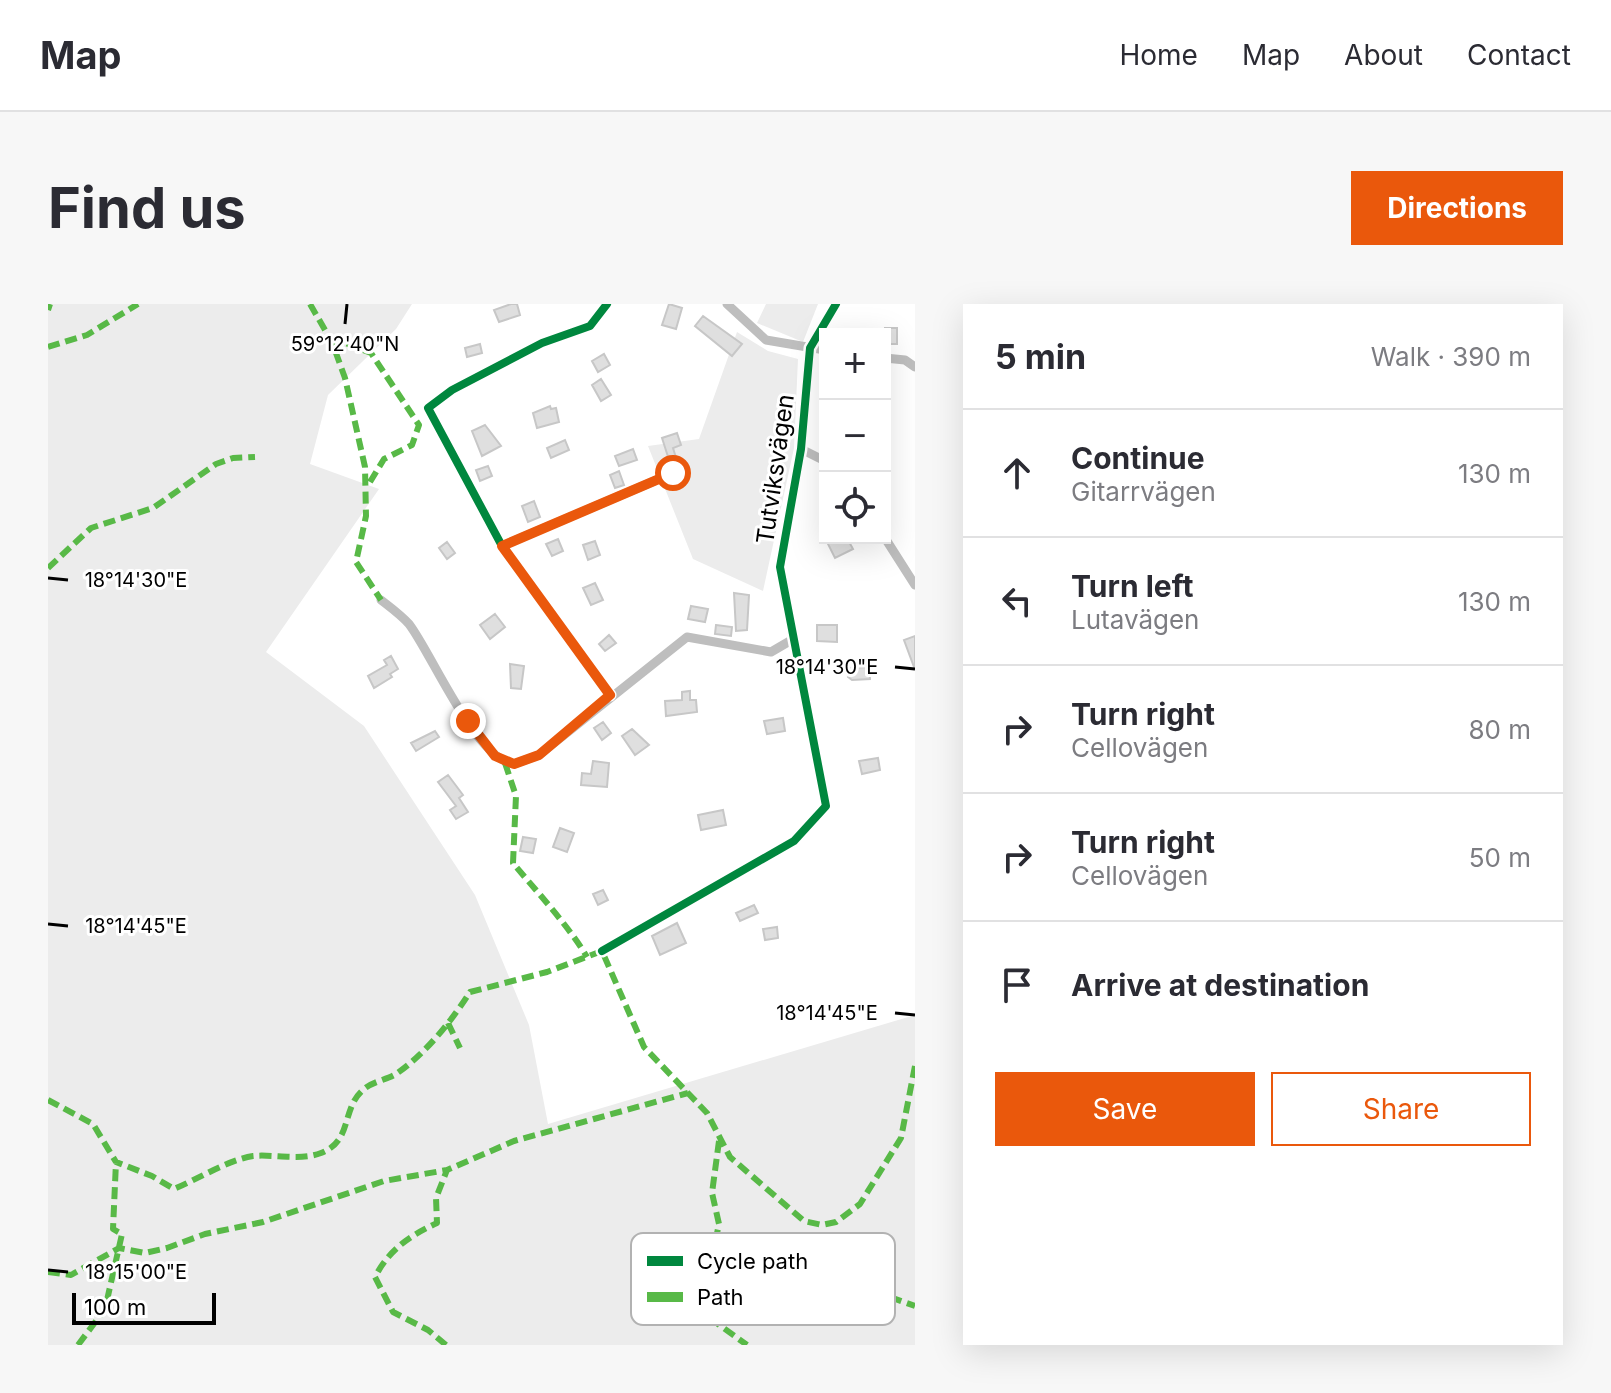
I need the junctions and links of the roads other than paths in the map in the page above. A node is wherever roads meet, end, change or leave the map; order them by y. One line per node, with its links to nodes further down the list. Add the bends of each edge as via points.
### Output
1 (607, 304): 12 (street, via 590,326 542,343 428,408)
2 (727, 304): 4 (street, via 766,340)
3 (836, 304): 4 (street, Tutviksvägen)
4 (810, 348): 5 (street); 8 (street, Tutviksvägen)
5 (819, 349)
6 (891, 359): 7 (street)
7 (915, 367)
8 (801, 449): 9 (street); 15 (street, Tutviksvägen, via 780,567)
9 (819, 458)
10 (673, 473): 12 (street)
11 (889, 544): 13 (street)
12 (502, 546): 16 (street)
13 (915, 585)
14 (381, 600): 16 (street, via 408,624 468,721 505,763 539,755)
15 (795, 638): 16 (street, via 771,652 687,637); 17 (street, Tutviksvägen, via 826,806 794,841)
16 (610, 695)
17 (602, 951)

